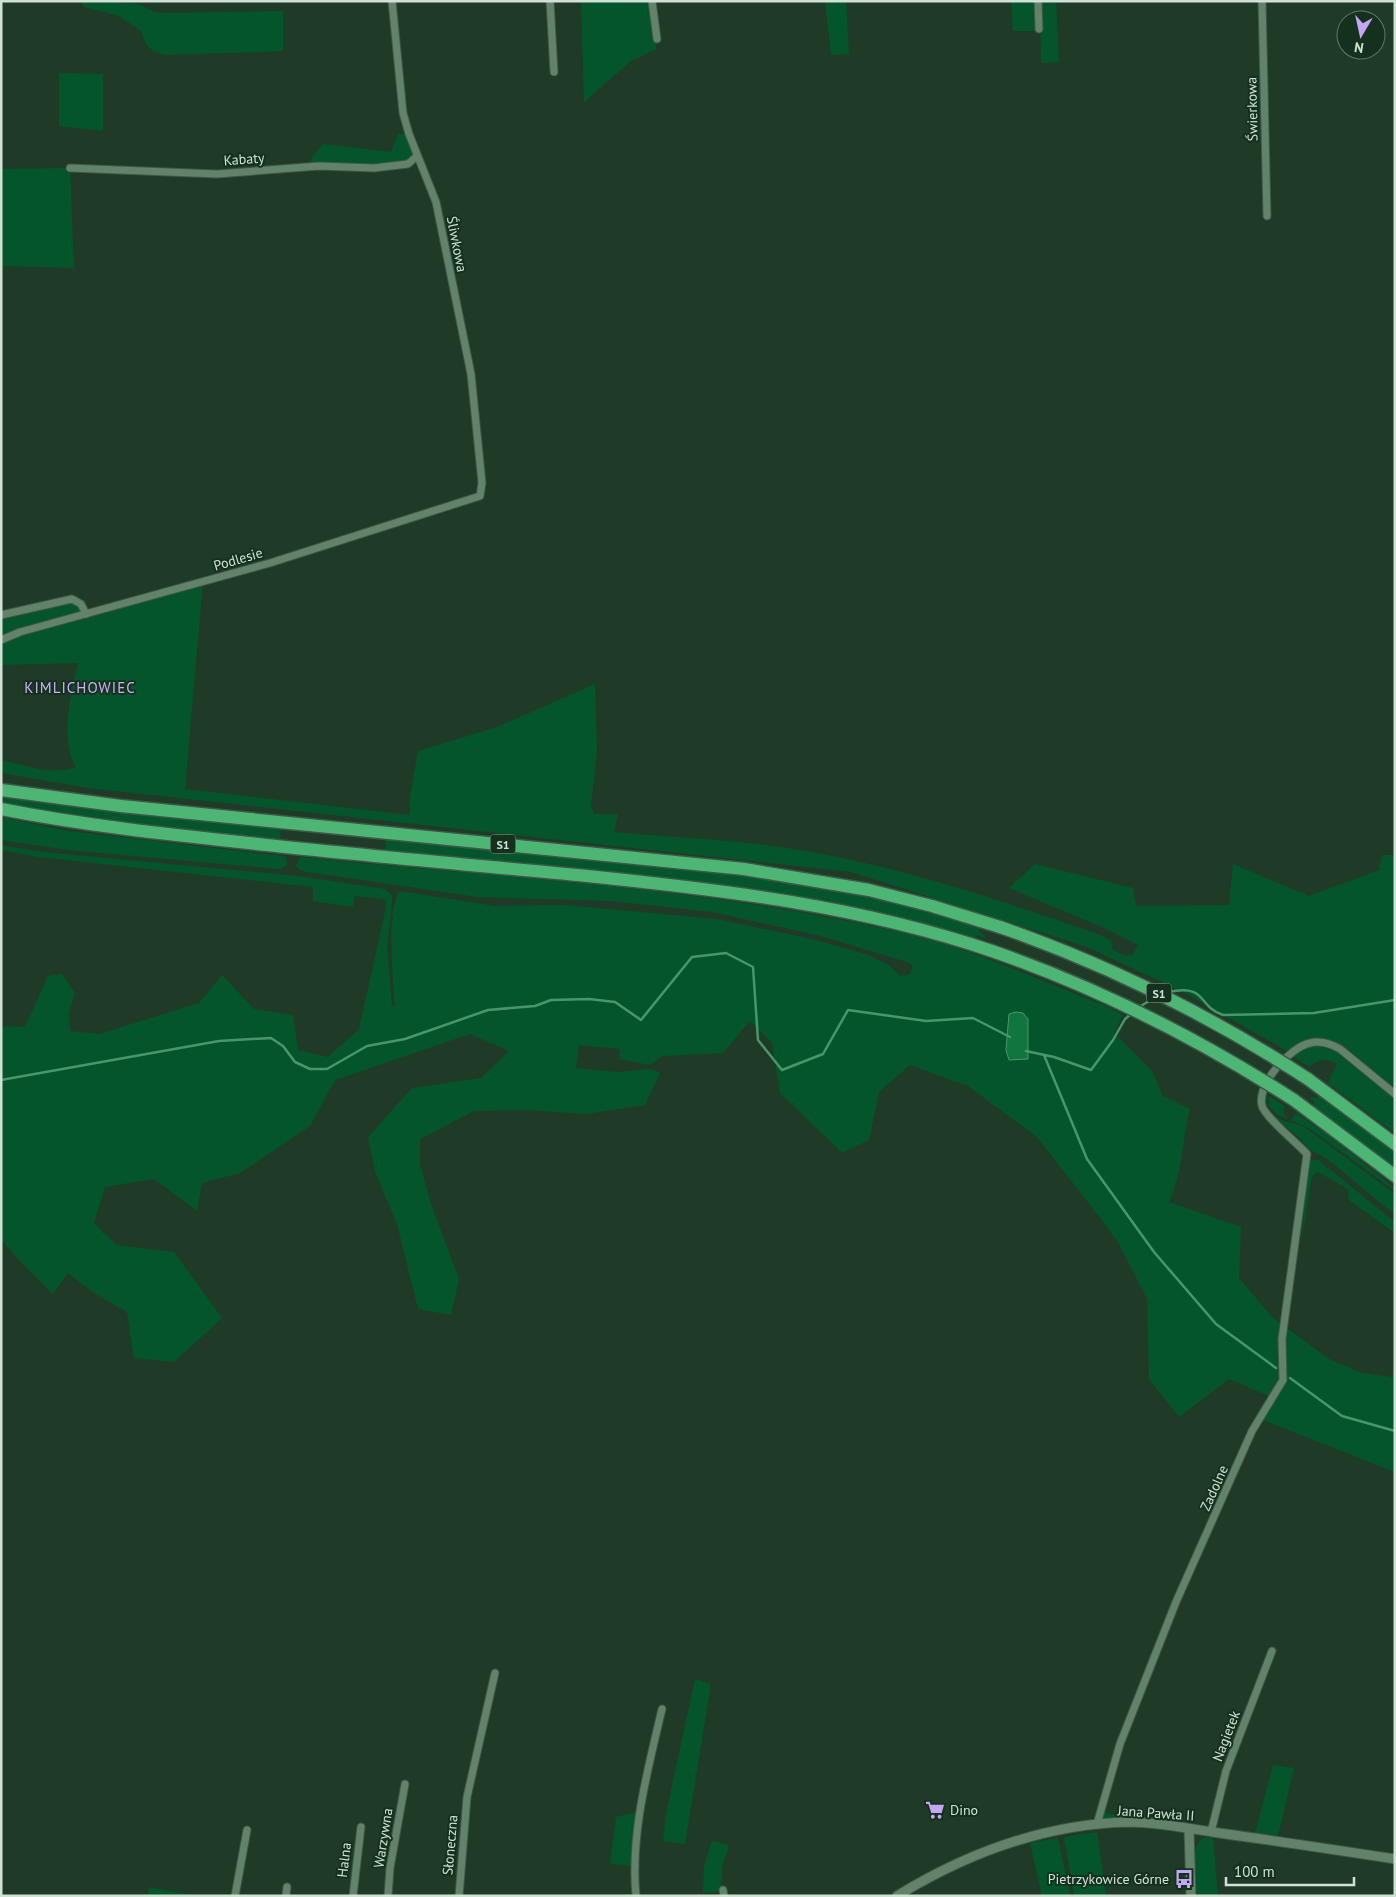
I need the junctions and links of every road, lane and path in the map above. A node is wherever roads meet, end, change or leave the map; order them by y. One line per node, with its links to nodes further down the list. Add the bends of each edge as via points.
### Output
1 (392, 1): 9 (street, Śliwkowa, via 403,113)
2 (550, 1): 8 (street)
3 (652, 1): 7 (street)
4 (1038, 1): 6 (street)
5 (1262, 1): 11 (street, Świerkowa)
6 (1039, 29)
7 (657, 39)
8 (554, 72)
9 (417, 156): 10 (street, Kabaty, via 408,164 374,168 318,166 217,174); 12 (street, Śliwkowa, via 436,202 471,374 482,483)
10 (70, 168)
11 (1267, 216)
12 (480, 496): 13 (street, Podlesie, via 270,563)
13 (86, 614): 14 (street, via 81,604 72,599); 15 (street, Podlesie)
14 (1, 615)
15 (1, 640)
16 (1, 790): 19 (highway, S1, bridge, via 121,806 673,860 763,871 869,890 1000,927 1142,985 1236,1035 1308,1079)
17 (1, 809): 20 (highway, S1, bridge, via 106,827 774,898 889,921 992,951 1064,978 1150,1017 1214,1051 1294,1100)
18 (1395, 1094): 25 (street, Zadolne, via 1332,1045 1316,1042 1289,1054 1263,1088 1263,1107 1271,1120 1307,1154 1282,1339 1283,1380 1252,1431 1176,1602 1120,1744)
19 (1395, 1144)
20 (1395, 1176)
21 (1272, 1651): 29 (street, Nagietek, via 1226,1771)
22 (495, 1673): 36 (street, Słoneczna, via 467,1797)
23 (662, 1708): 37 (street, via 642,1798)
24 (405, 1784): 35 (street, Warzywna)
25 (1097, 1824): 27 (street, Jana Pawła II, via 1130,1822); 38 (street, Jana Pawła II, via 1020,1838 960,1862)
26 (361, 1827): 34 (street, Halna)
27 (1189, 1829): 29 (street, Jana Pawła II); 39 (street)
28 (247, 1830): 32 (street)
29 (1211, 1832): 30 (street, Jana Pawła II)
30 (1395, 1859)
31 (287, 1887): 33 (street)
32 (235, 1896)
33 (286, 1896)
34 (353, 1896)
35 (388, 1896)
36 (459, 1896)
37 (636, 1896)
38 (897, 1896)
39 (1191, 1896)

